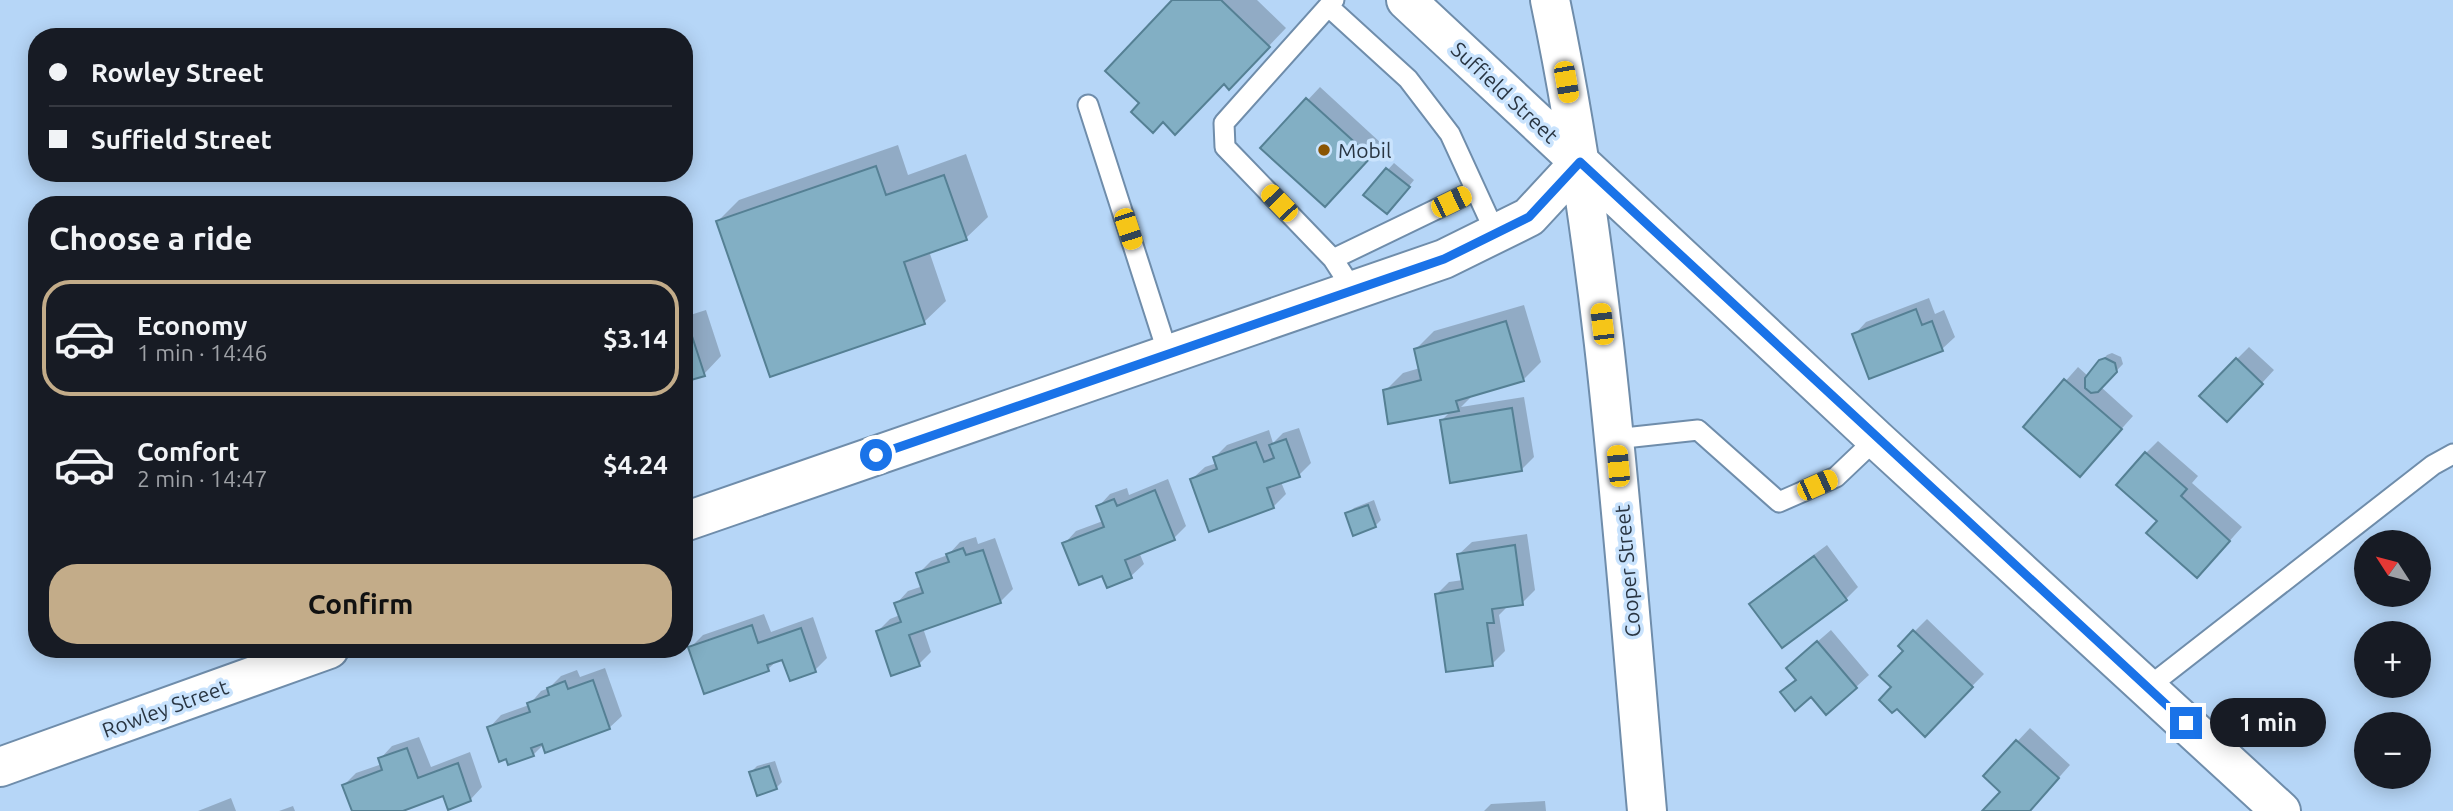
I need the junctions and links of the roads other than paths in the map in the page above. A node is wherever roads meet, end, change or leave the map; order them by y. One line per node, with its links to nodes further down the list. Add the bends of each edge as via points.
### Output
1 (1406, 0): 5 (street, Suffield Street)
2 (1550, 0): 5 (street, Cooper Street)
3 (1331, 4): 6 (lane, via 1408,79 1450,134); 8 (lane, via 1224,123 1225,147)
4 (1088, 105): 10 (lane)
5 (1580, 162): 7 (street, via 1529,217); 11 (street, Cooper Street); 12 (street, Suffield Street)
6 (1474, 191): 7 (lane); 8 (lane)
7 (1495, 232): 9 (street, via 1444,259)
8 (1333, 259): 9 (lane)
9 (1353, 290): 10 (street)
10 (1168, 354): 14 (street)
11 (1615, 439): 12 (lane, via 1698,430 1779,502 1836,477); 18 (street, Cooper Street)
12 (1876, 439): 16 (street, Suffield Street)
13 (2453, 454): 16 (lane)
14 (693, 519)
15 (304, 658): 17 (street, Rowley Street)
16 (2147, 688): 19 (street, Suffield Street)
17 (0, 767)
18 (1647, 811)
19 (2281, 811)

